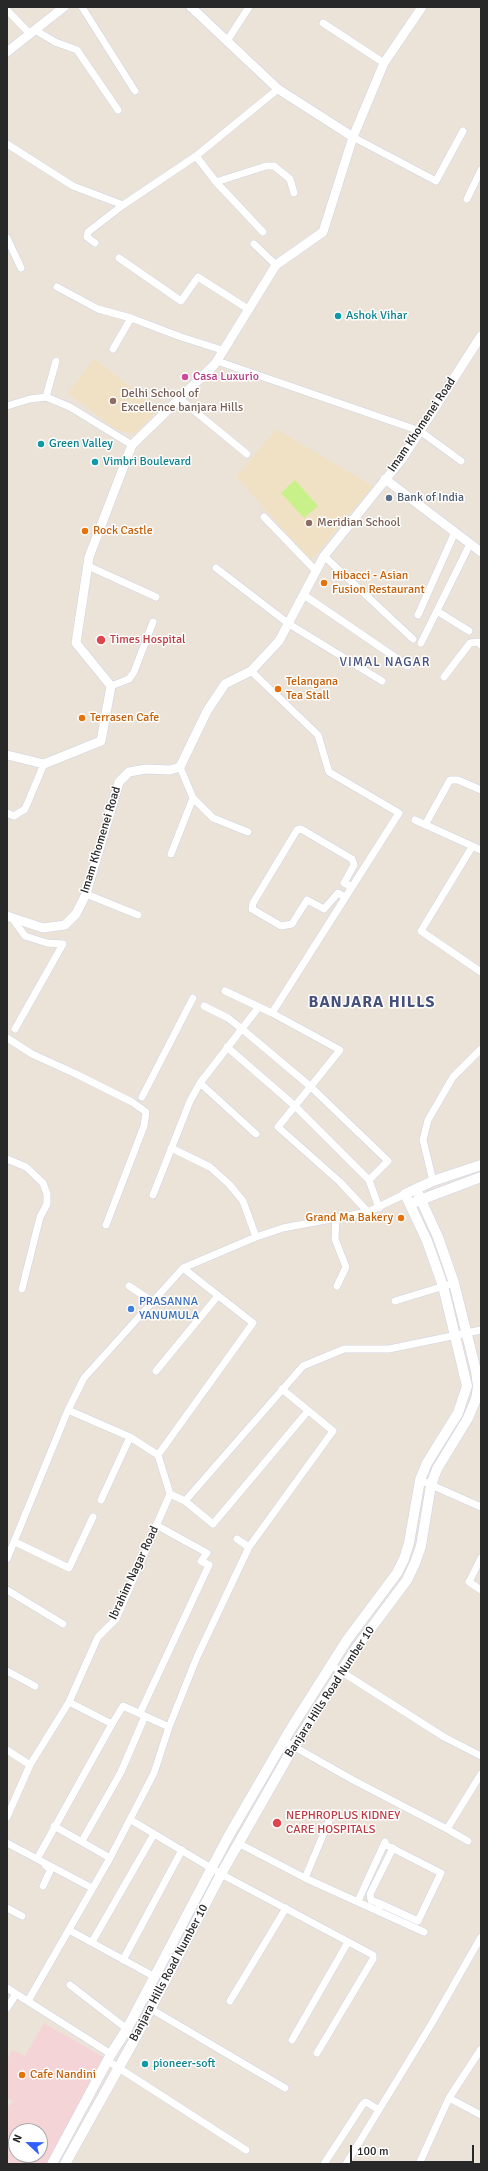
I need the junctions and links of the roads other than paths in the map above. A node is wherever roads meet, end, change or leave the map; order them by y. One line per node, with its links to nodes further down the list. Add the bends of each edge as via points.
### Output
1 (64, 7): 8 (street)
2 (82, 7): 13 (street)
3 (192, 7): 9 (street)
4 (249, 7): 9 (street)
5 (422, 7): 11 (street)
6 (7, 10): 8 (street)
7 (323, 23): 11 (street)
8 (32, 31): 10 (street); 14 (street, via 77,50)
9 (227, 40): 12 (street)
10 (7, 52)
11 (384, 63): 16 (street)
12 (278, 89): 16 (street); 18 (street)
13 (135, 91)
14 (118, 110)
15 (463, 130): 16 (street, via 436,181)
16 (353, 137): 29 (street, via 323,232)
17 (7, 144): 23 (street, via 73,186)
18 (196, 156): 20 (street); 23 (street)
19 (481, 170): 22 (street)
20 (216, 182): 21 (street, via 266,166 274,166 290,179); 24 (street)
21 (294, 193)
22 (467, 199)
23 (123, 205): 26 (street, via 88,232 87,237)
24 (263, 232)
25 (7, 238): 30 (street)
26 (96, 243)
27 (254, 244): 29 (street)
28 (119, 258): 32 (street, via 181,301 198,278)
29 (276, 265): 32 (street)
30 (21, 268)
31 (57, 287): 33 (street, via 98,309)
32 (248, 309): 36 (street)
33 (131, 318): 35 (street); 36 (street)
34 (481, 336): 42 (street, Imam Khomenei Road)
35 (113, 349)
36 (222, 350): 38 (street)
37 (56, 361): 39 (street)
38 (216, 361): 40 (street); 42 (street)
39 (46, 397): 41 (street); 43 (street, via 70,407)
40 (180, 399): 43 (street); 44 (street)
41 (7, 406)
42 (420, 432): 45 (street); 46 (street, Imam Khomenei Road)
43 (132, 445): 52 (street)
44 (247, 454)
45 (461, 461)
46 (385, 479): 48 (street); 51 (street, Imam Khomenei Road)
47 (264, 517): 54 (street)
48 (455, 532): 49 (street); 58 (street)
49 (470, 544): 50 (street); 57 (street)
50 (481, 552)
51 (324, 556): 54 (street, Imam Khomenei Road); 62 (street)
52 (88, 566): 56 (street); 69 (street, via 76,643)
53 (216, 568): 60 (street)
54 (316, 571): 55 (street, Imam Khomenei Road)
55 (304, 595): 60 (street, Imam Khomenei Road); 65 (street)
56 (156, 596)
57 (437, 611): 61 (street); 63 (street)
58 (418, 614)
59 (153, 622): 69 (street, via 134,672 129,679)
60 (289, 624): 66 (street, Imam Khomenei Road, via 279,641); 68 (street)
61 (469, 631)
62 (413, 639)
63 (421, 643)
64 (481, 645): 67 (street, via 470,643)
65 (408, 666)
66 (251, 671): 72 (street, Imam Khomenei Road, via 225,684 207,711); 82 (street, via 318,734 329,772 399,813)
67 (444, 678)
68 (382, 681)
69 (111, 686): 71 (street, via 101,741)
70 (7, 754): 71 (street)
71 (44, 764): 75 (street, via 25,809 14,816)
72 (180, 767): 74 (street); 83 (street, Imam Khomenei Road, via 170,770 146,769 129,772 119,782)
73 (481, 790): 77 (street, via 458,780 450,780)
74 (193, 798): 78 (street, via 213,818); 81 (street)
75 (7, 813)
76 (415, 820): 77 (street)
77 (425, 825): 79 (street)
78 (248, 832)
79 (472, 847): 80 (street); 87 (street, via 421,931)
80 (481, 850)
81 (171, 854)
82 (352, 887): 84 (street); 84 (street, via 344,883 354,865 352,859 301,829 297,830 253,903 252,909 281,926 292,924 306,900 324,909 338,893)
83 (86, 894): 85 (street); 86 (street, Imam Khomenei Road, via 76,914 65,925 43,928)
84 (345, 897): 92 (street)
85 (138, 915)
86 (9, 917): 93 (street, via 25,936 47,943 64,944)
87 (481, 972)
88 (225, 991): 91 (street)
89 (193, 998): 100 (street)
90 (204, 1006): 94 (street, via 228,1018)
91 (258, 1008): 92 (street); 94 (street)
92 (272, 1013): 99 (street, via 340,1050)
93 (15, 1029)
94 (242, 1029): 96 (street); 99 (street)
95 (7, 1038): 117 (street, via 32,1054 83,1077 146,1112 144,1126)
96 (227, 1047): 98 (street); 101 (street)
97 (481, 1049): 108 (street, via 453,1077 428,1120 424,1140)
98 (200, 1082): 102 (street); 103 (street)
99 (311, 1087): 101 (street); 107 (street, via 388,1161)
100 (142, 1097)
101 (295, 1106): 107 (street); 115 (street, via 278,1127 340,1182)
102 (256, 1134)
103 (171, 1148): 111 (street); 118 (street, via 210,1167 229,1184 243,1201)
104 (7, 1159): 124 (street, via 26,1167 42,1183 47,1194 47,1204 40,1217)
105 (481, 1164): 108 (main road)
106 (481, 1177): 112 (main road)
107 (369, 1180): 114 (street)
108 (433, 1181): 109 (main road)
109 (416, 1189): 110 (main road); 112 (main road, Banjara Hills Road Number 10)
110 (405, 1194): 113 (main road, Banjara Hills Road Number 10); 114 (street)
111 (153, 1195)
112 (421, 1200): 113 (main road); 120 (main road, Banjara Hills Road Number 10, via 438,1237)
113 (410, 1204): 123 (main road, Banjara Hills Road Number 10)
114 (379, 1208): 115 (street)
115 (368, 1212): 116 (street)
116 (336, 1218): 118 (street, via 283,1228); 122 (street, via 335,1239 346,1267)
117 (106, 1224)
118 (256, 1237): 119 (street)
119 (184, 1268): 125 (street); 127 (street)
120 (454, 1283): 123 (street); 129 (main road, Banjara Hills Road Number 10)
121 (129, 1286): 127 (street)
122 (337, 1286)
123 (443, 1286): 126 (street); 130 (main road, Banjara Hills Road Number 10)
124 (22, 1289)
125 (217, 1297): 131 (street); 137 (street, via 253,1323)
126 (395, 1301)
127 (153, 1302): 134 (street, via 84,1378)
128 (481, 1330): 129 (street)
129 (466, 1332): 130 (street); 133 (main road, Banjara Hills Road Number 10, via 476,1371)
130 (455, 1335): 132 (street, via 389,1349 344,1349 303,1366); 138 (main road, Banjara Hills Road Number 10, via 465,1373 465,1396)
131 (156, 1371)
132 (282, 1389): 135 (street); 142 (street)
133 (479, 1400): 139 (main road, Banjara Hills Road Number 10, via 437,1469)
134 (68, 1410): 136 (street); 147 (street)
135 (308, 1410): 142 (street, via 213,1524); 148 (street, via 333,1431)
136 (130, 1437): 137 (street); 141 (street)
137 (158, 1455): 140 (street)
138 (420, 1480): 139 (street); 154 (main road, Banjara Hills Road Number 10, via 404,1559 397,1573)
139 (431, 1485): 143 (street); 156 (main road, Banjara Hills Road Number 10, via 416,1563 407,1580 356,1646)
140 (170, 1494): 142 (street); 145 (street, Ibrahim Nagar Road)
141 (101, 1500)
142 (185, 1501)
143 (481, 1507)
144 (93, 1517): 147 (street, via 69,1568)
145 (156, 1525): 158 (street, Ibrahim Nagar Road, via 116,1618 98,1637); 159 (street, via 207,1553 201,1561 209,1565)
146 (237, 1539): 148 (street)
147 (14, 1542): 150 (street)
148 (249, 1547): 161 (street, via 197,1657)
149 (481, 1558): 152 (street, via 469,1582)
150 (7, 1559)
151 (7, 1590): 153 (street)
152 (481, 1590)
153 (63, 1624)
154 (331, 1665): 156 (street); 162 (main road, Banjara Hills Road Number 10)
155 (7, 1671): 157 (street)
156 (341, 1672): 163 (main road, Banjara Hills Road Number 10); 165 (street, via 444,1738)
157 (35, 1686)
158 (69, 1702): 160 (street); 166 (street, Ibrahim Nagar Road)
159 (142, 1715): 160 (street, via 123,1706); 161 (street); 174 (street, via 121,1772)
160 (112, 1724): 171 (street)
161 (169, 1727): 169 (street, via 154,1773)
162 (284, 1741): 163 (street); 183 (main road, Banjara Hills Road Number 10, via 228,1837)
163 (294, 1746): 172 (street); 177 (main road, Banjara Hills Road Number 10)
164 (7, 1750): 166 (street)
165 (481, 1756)
166 (30, 1765): 168 (street, Ibrahim Nagar Road)
167 (481, 1774): 172 (street)
168 (7, 1816)
169 (131, 1820): 173 (street); 181 (street)
170 (329, 1821): 184 (street)
171 (54, 1826): 174 (street); 182 (street)
172 (447, 1829): 175 (street)
173 (154, 1834): 180 (street); 195 (street)
174 (82, 1841): 181 (street)
175 (468, 1841)
176 (7, 1843): 182 (street)
177 (238, 1843): 183 (main road, Banjara Hills Road Number 10); 184 (street)
178 (7, 1848): 185 (street, via 50,1869)
179 (393, 1848): 187 (street, via 385,1843); 188 (street, via 370,1894 371,1900); 188 (street, via 439,1871 440,1877 418,1921)
180 (182, 1850): 183 (street); 197 (street)
181 (110, 1858): 186 (street)
182 (36, 1859): 186 (street)
183 (217, 1871): 190 (street); 198 (main road, Banjara Hills Road Number 10); 205 (main road, Banjara Hills Road Number 10)
184 (305, 1878): 187 (street)
185 (43, 1886)
186 (92, 1888): 192 (street)
187 (358, 1901): 188 (street)
188 (380, 1907): 193 (street)
189 (7, 1908): 191 (street)
190 (286, 1908): 196 (street); 203 (street)
191 (22, 1916)
192 (69, 1930): 195 (street); 202 (street)
193 (424, 1932)
194 (481, 1937): 214 (street)
195 (92, 1942): 197 (street)
196 (348, 1942): 207 (street); 209 (street, via 369,1952 373,1959)
197 (123, 1960): 198 (street)
198 (155, 1976): 206 (main road, Banjara Hills Road Number 10)
199 (70, 1984): 206 (street)
200 (7, 1988): 201 (street)
201 (16, 1994): 202 (street); 204 (street)
202 (28, 2001): 210 (street)
203 (230, 2001)
204 (7, 2008)
205 (151, 2009): 211 (main road, Banjara Hills Road Number 10); 212 (street)
206 (127, 2029): 210 (main road, Banjara Hills Road Number 10)
207 (292, 2040)
208 (481, 2049): 213 (street)
209 (317, 2053)
210 (110, 2057): 211 (street); 217 (main road, Banjara Hills Road Number 10)
211 (118, 2066): 216 (street); 218 (main road, Banjara Hills Road Number 10)
212 (285, 2088)
213 (449, 2098): 215 (street); 221 (street)
214 (379, 2110): 219 (street, via 366,2102); 220 (street)
215 (481, 2115)
216 (246, 2150)
217 (52, 2164)
218 (65, 2164)
219 (324, 2164)
220 (346, 2164)
221 (419, 2164)

